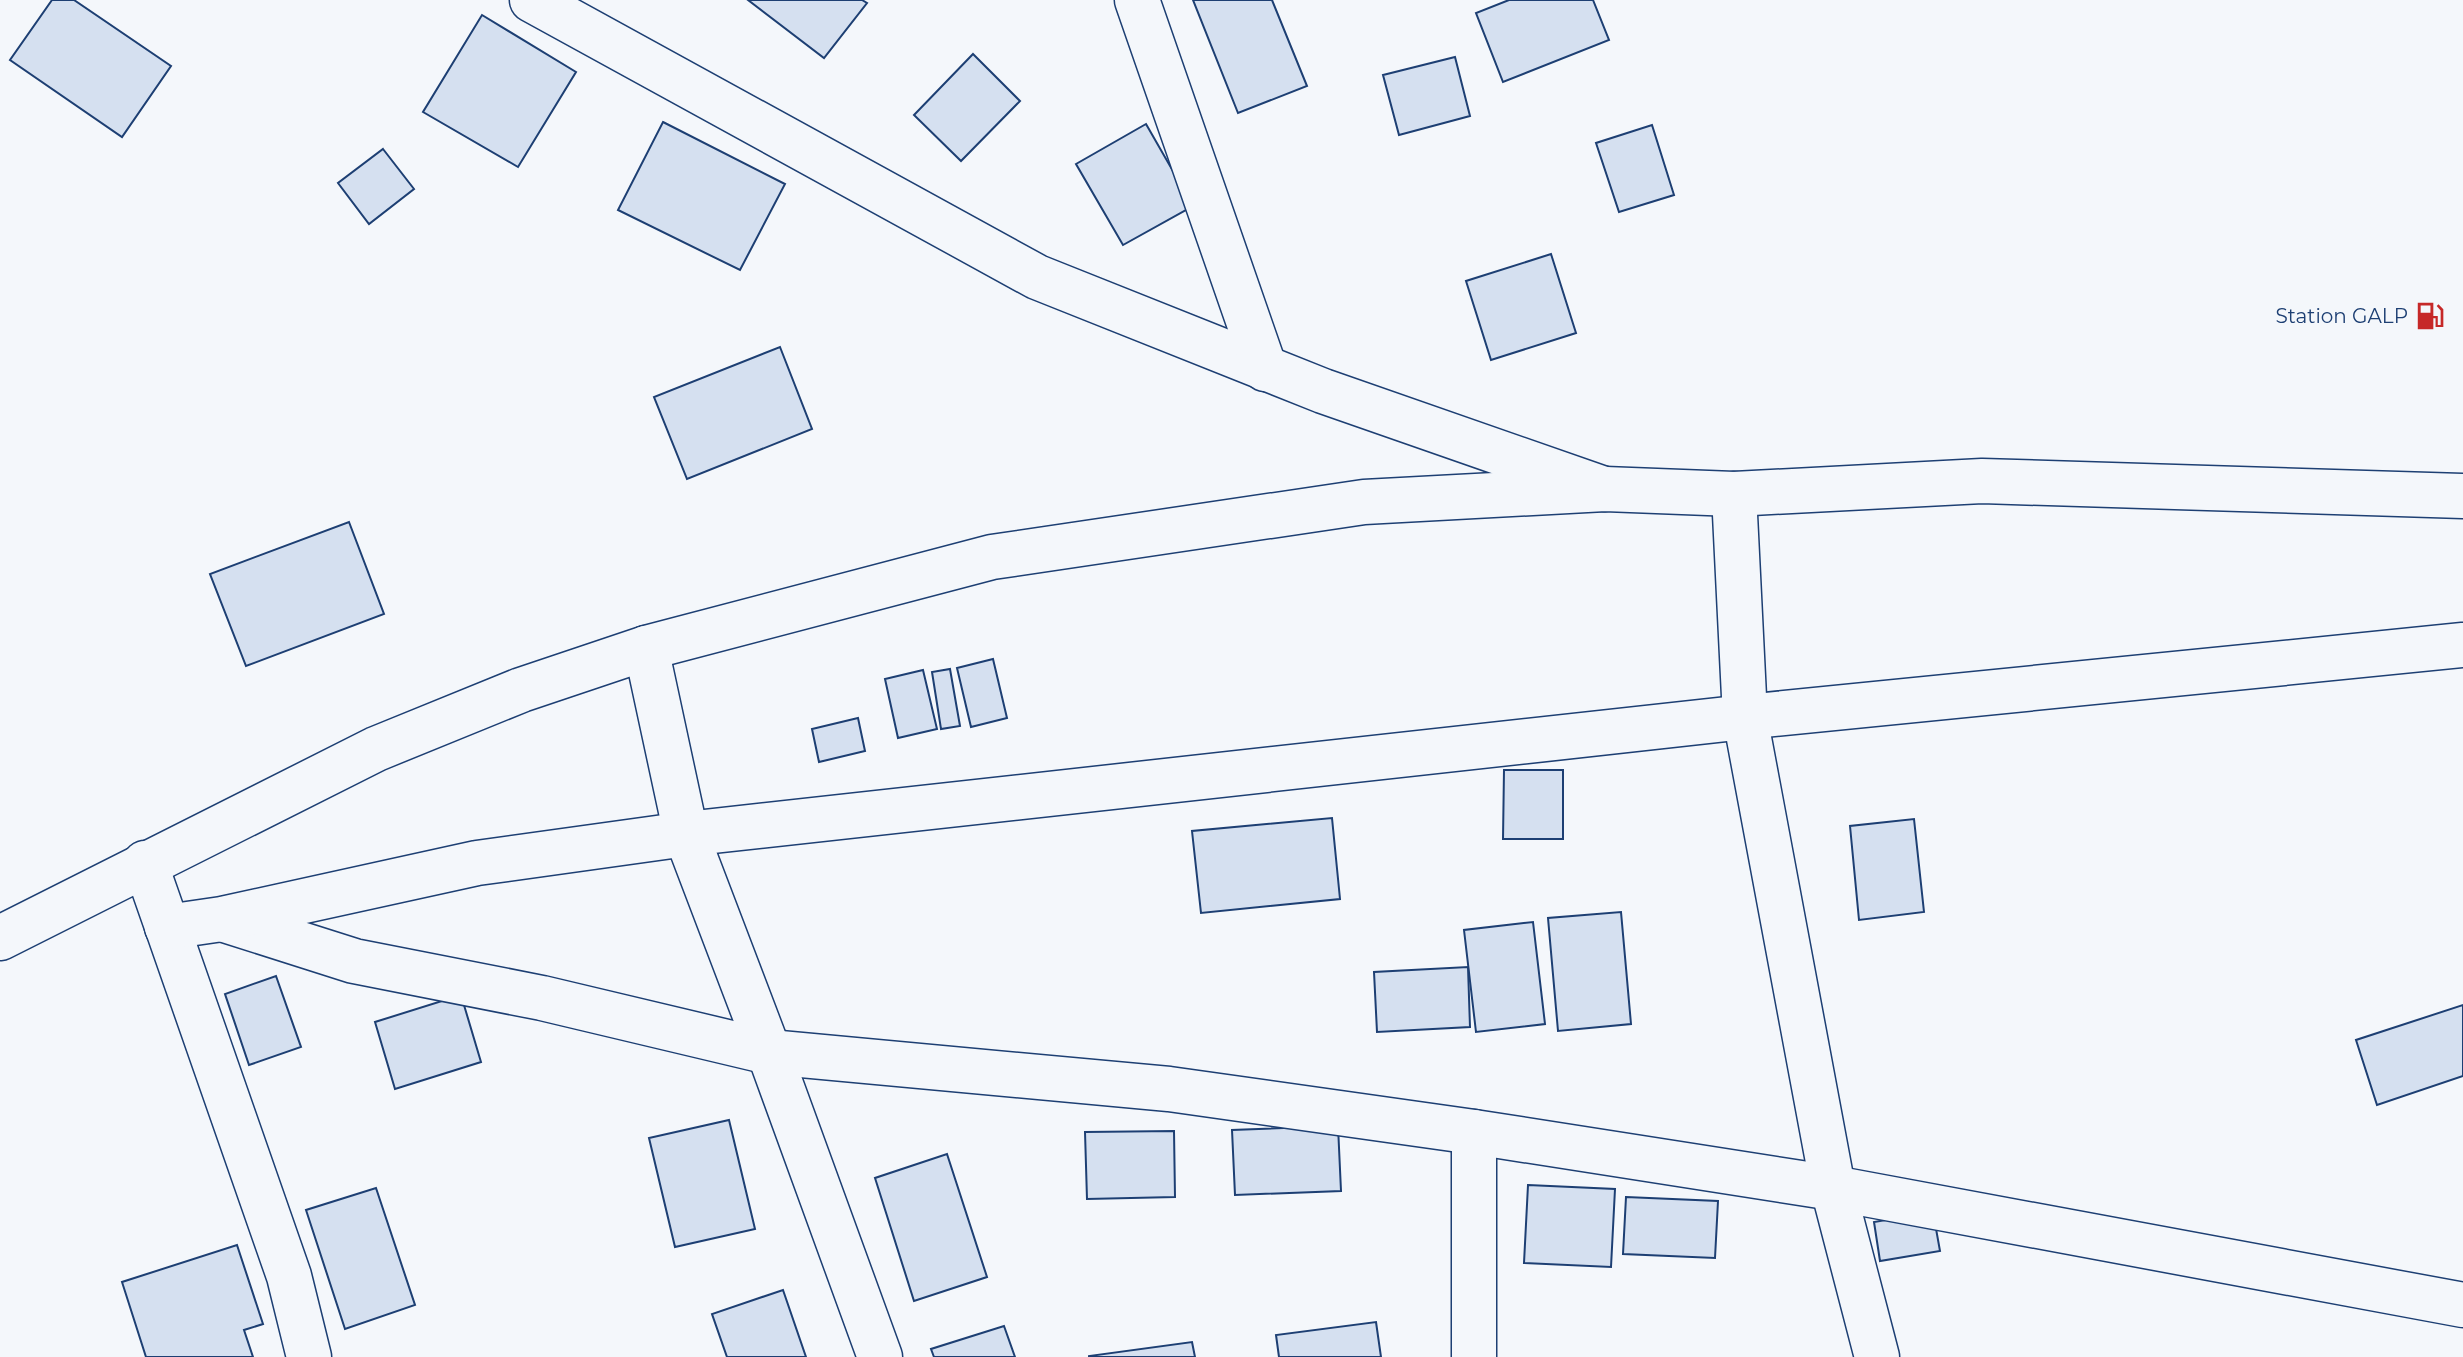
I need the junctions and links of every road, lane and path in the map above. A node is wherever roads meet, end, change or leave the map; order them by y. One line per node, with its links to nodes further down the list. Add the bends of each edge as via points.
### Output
1 (532, 0): 3 (street, via 1037,277)
2 (1137, 0): 3 (street)
3 (1265, 369): 4 (street)
4 (1605, 489): 5 (street); 8 (street, via 1364,502 992,557)
5 (1734, 494): 6 (street, via 1982,481); 9 (street)
6 (2463, 496)
7 (2463, 645): 9 (street)
8 (646, 648): 10 (street); 11 (street, via 521,690 376,749)
9 (1745, 717): 10 (street); 17 (street)
10 (686, 834): 12 (street, via 477,863); 15 (street)
11 (145, 863): 13 (street); 14 (street)
12 (222, 919): 13 (street); 15 (street, via 354,961 542,998)
13 (167, 927): 19 (street, via 289,1276)
14 (0, 938)
15 (769, 1052): 16 (street, via 1169,1089); 20 (street)
16 (1474, 1132): 17 (street); 21 (street)
17 (1833, 1188): 18 (street); 22 (street)
18 (2463, 1305)
19 (309, 1357)
20 (880, 1357)
21 (1474, 1357)
22 (1877, 1357)

